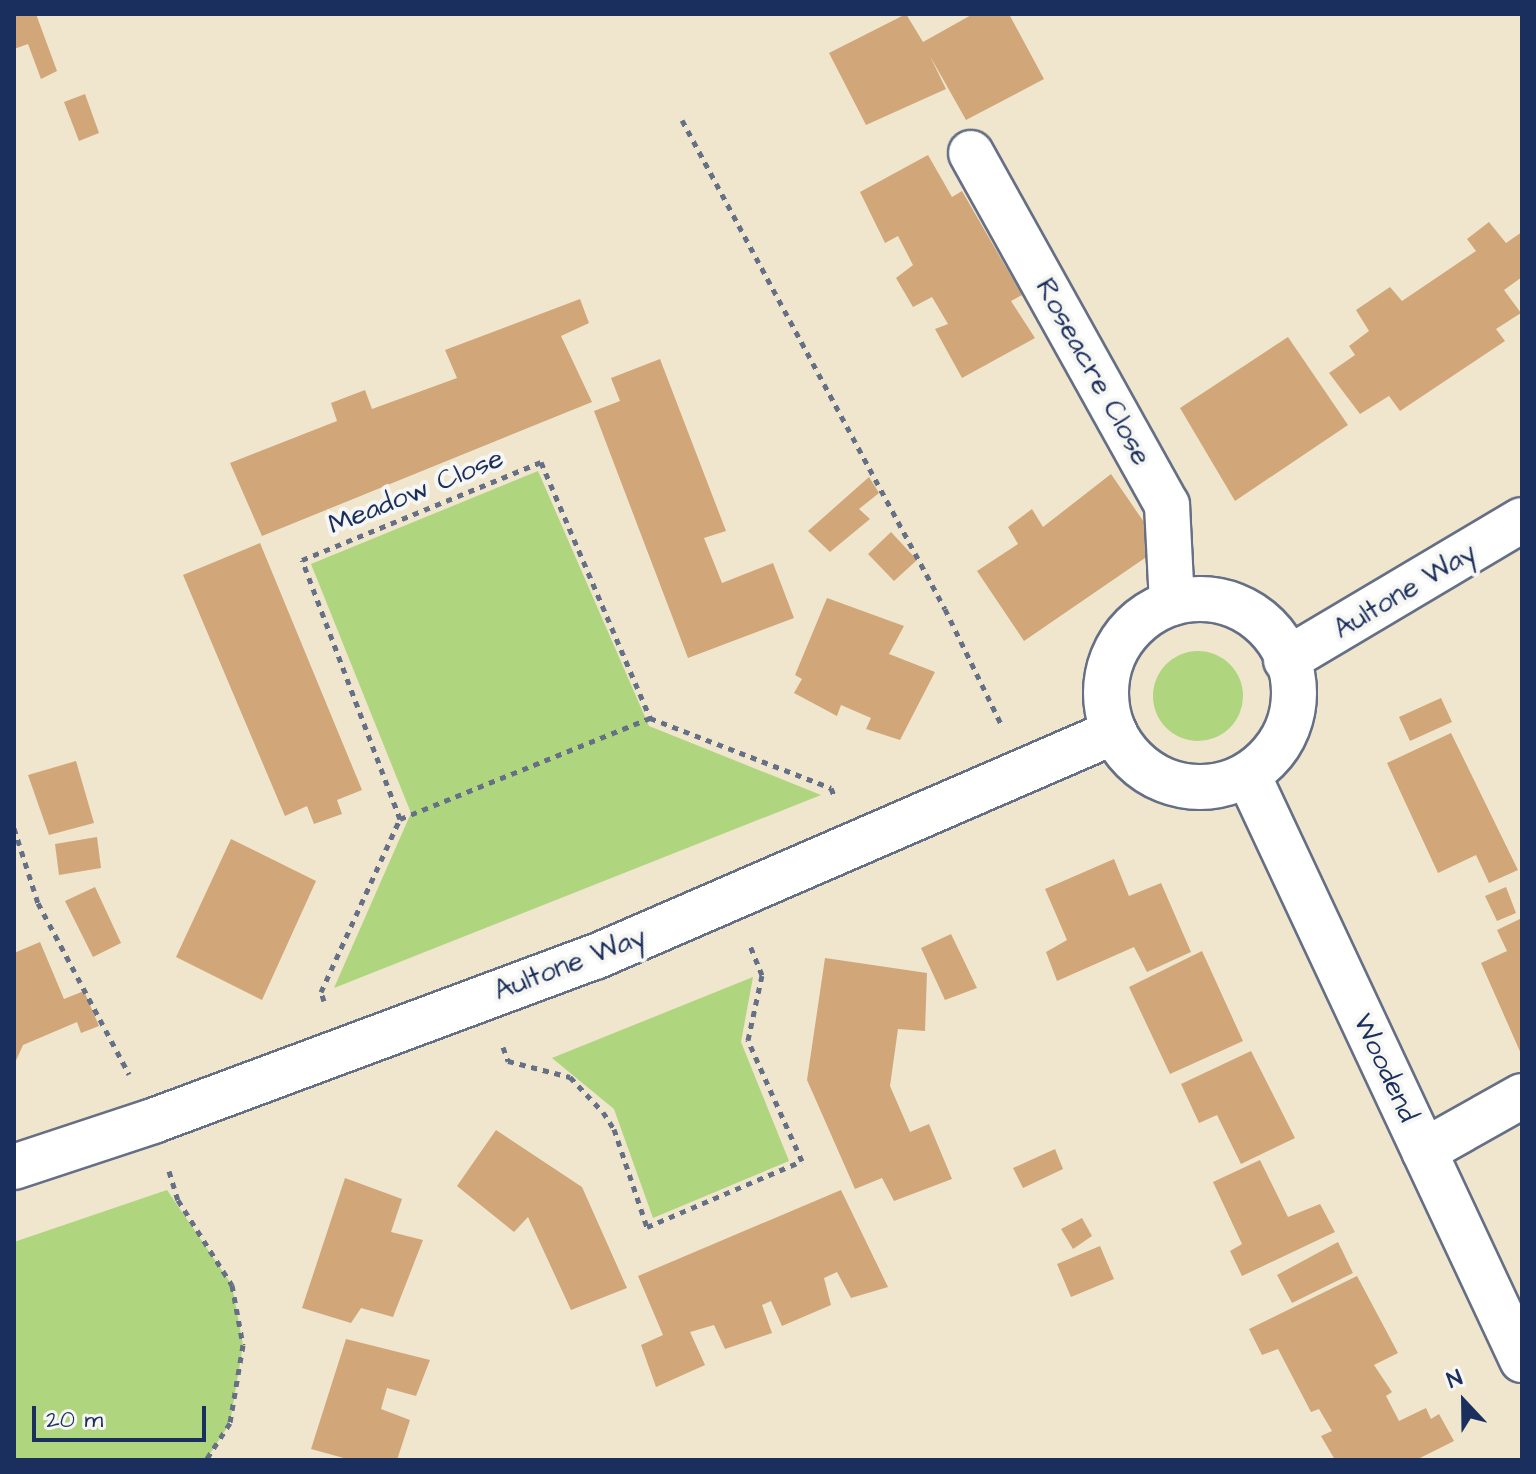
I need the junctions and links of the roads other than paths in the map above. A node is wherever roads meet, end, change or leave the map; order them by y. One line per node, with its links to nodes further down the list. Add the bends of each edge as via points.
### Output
1 (971, 153): 3 (street, Roseacre Close, via 1167,505)
2 (1522, 520): 4 (street, Aultone Way)
3 (1172, 603): 4 (street, via 1203,599 1232,604 1258,618); 5 (street, via 1144,617 1122,640 1109,669 1105,702)
4 (1286, 660): 6 (street, via 1292,668 1295,699 1288,729 1272,755)
5 (1114, 732): 6 (street, via 1131,758 1156,777 1187,787 1218,786); 9 (street, Aultone Way, via 484,998)
6 (1248, 775): 8 (street, Woodend)
7 (1522, 1096): 8 (street)
8 (1424, 1151): 10 (street, Woodend)
9 (14, 1167)
10 (1522, 1360)

